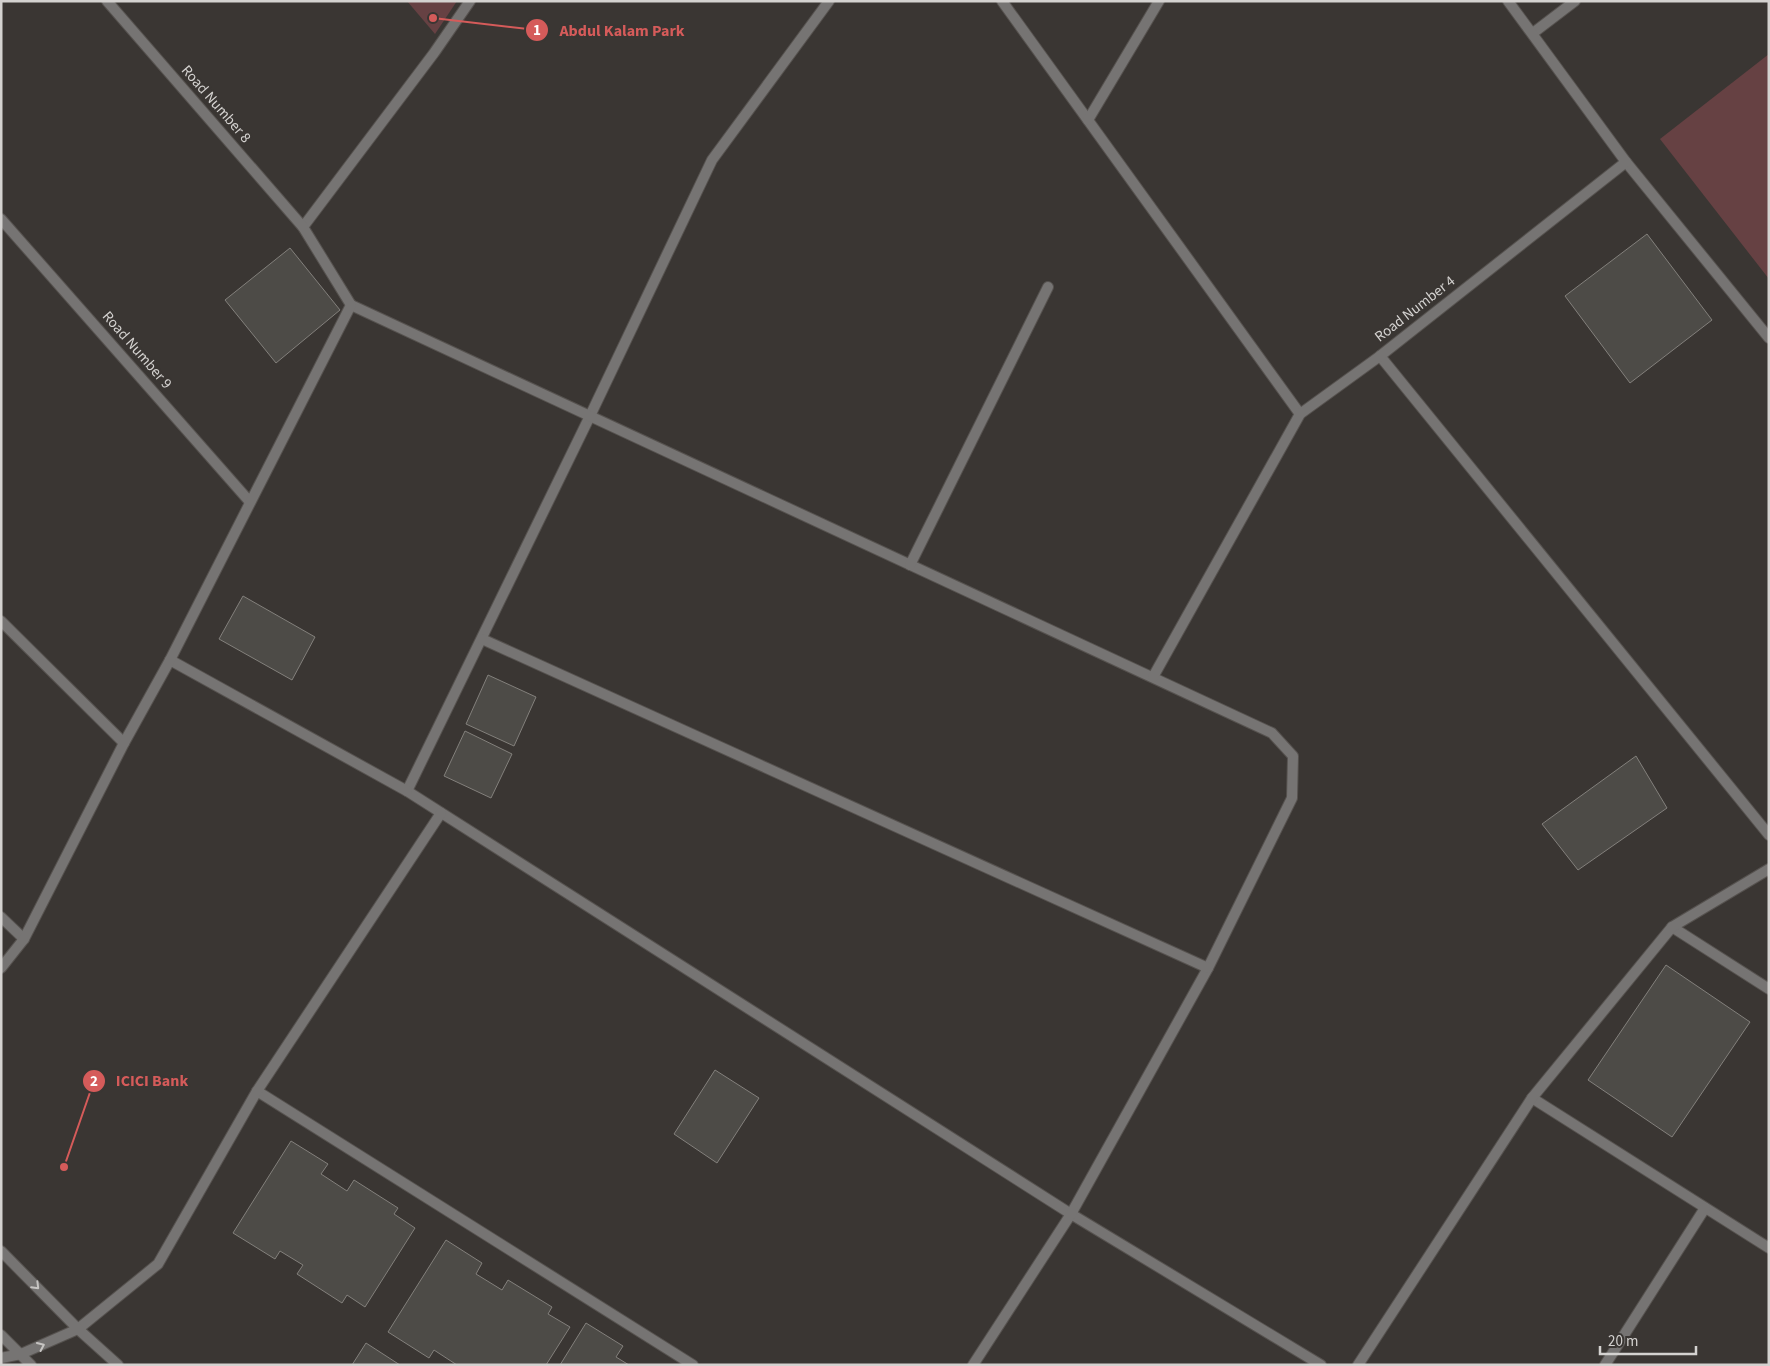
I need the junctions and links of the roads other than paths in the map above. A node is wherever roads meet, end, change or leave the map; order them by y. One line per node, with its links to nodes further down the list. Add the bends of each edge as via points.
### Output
1 (107, 1): 12 (street, Road Number 8)
2 (470, 1): 12 (street)
3 (829, 1): 18 (street, via 712,160)
4 (1002, 1): 9 (street)
5 (1159, 1): 9 (street)
6 (1508, 1): 8 (street)
7 (1575, 1): 8 (street)
8 (1533, 33): 10 (street)
9 (1088, 120): 17 (street)
10 (1626, 162): 15 (street); 16 (street, Road Number 4)
11 (1, 219): 19 (street, Road Number 9)
12 (303, 227): 14 (street, Road Number 8)
13 (1048, 287): 20 (street)
14 (350, 305): 18 (street); 19 (street)
15 (1769, 338)
16 (1380, 356): 17 (street, Road Number 4); 28 (street)
17 (1300, 414): 24 (street, Road Number 4)
18 (590, 416): 20 (street); 22 (street)
19 (250, 502): 23 (street)
20 (910, 565): 24 (street)
21 (1, 621): 25 (street)
22 (482, 639): 26 (street); 34 (street)
23 (170, 660): 25 (street); 26 (street)
24 (1153, 677): 34 (street, via 1272,733 1293,756 1292,798)
25 (124, 743): 32 (street)
26 (407, 791): 27 (street)
27 (441, 813): 36 (street); 39 (street)
28 (1769, 835)
29 (1769, 869): 31 (street)
30 (1, 917): 32 (street)
31 (1672, 927): 35 (street); 37 (street)
32 (24, 939): 33 (street)
33 (1, 968)
34 (1208, 968): 39 (street)
35 (1769, 989)
36 (257, 1091): 42 (street, via 158,1264); 48 (street)
37 (1532, 1098): 38 (street); 51 (street)
38 (1705, 1208): 40 (street); 52 (street)
39 (1071, 1214): 49 (street); 50 (street)
40 (1769, 1248)
41 (1, 1251): 42 (street, one-way to 42)
42 (78, 1329): 44 (street, one-way to 42); 47 (street)
43 (1, 1335): 44 (street)
44 (21, 1354): 45 (street); 46 (street)
45 (1, 1358)
46 (31, 1365)
47 (118, 1365)
48 (693, 1365)
49 (973, 1365)
50 (1321, 1365)
51 (1358, 1365)
52 (1605, 1365)

